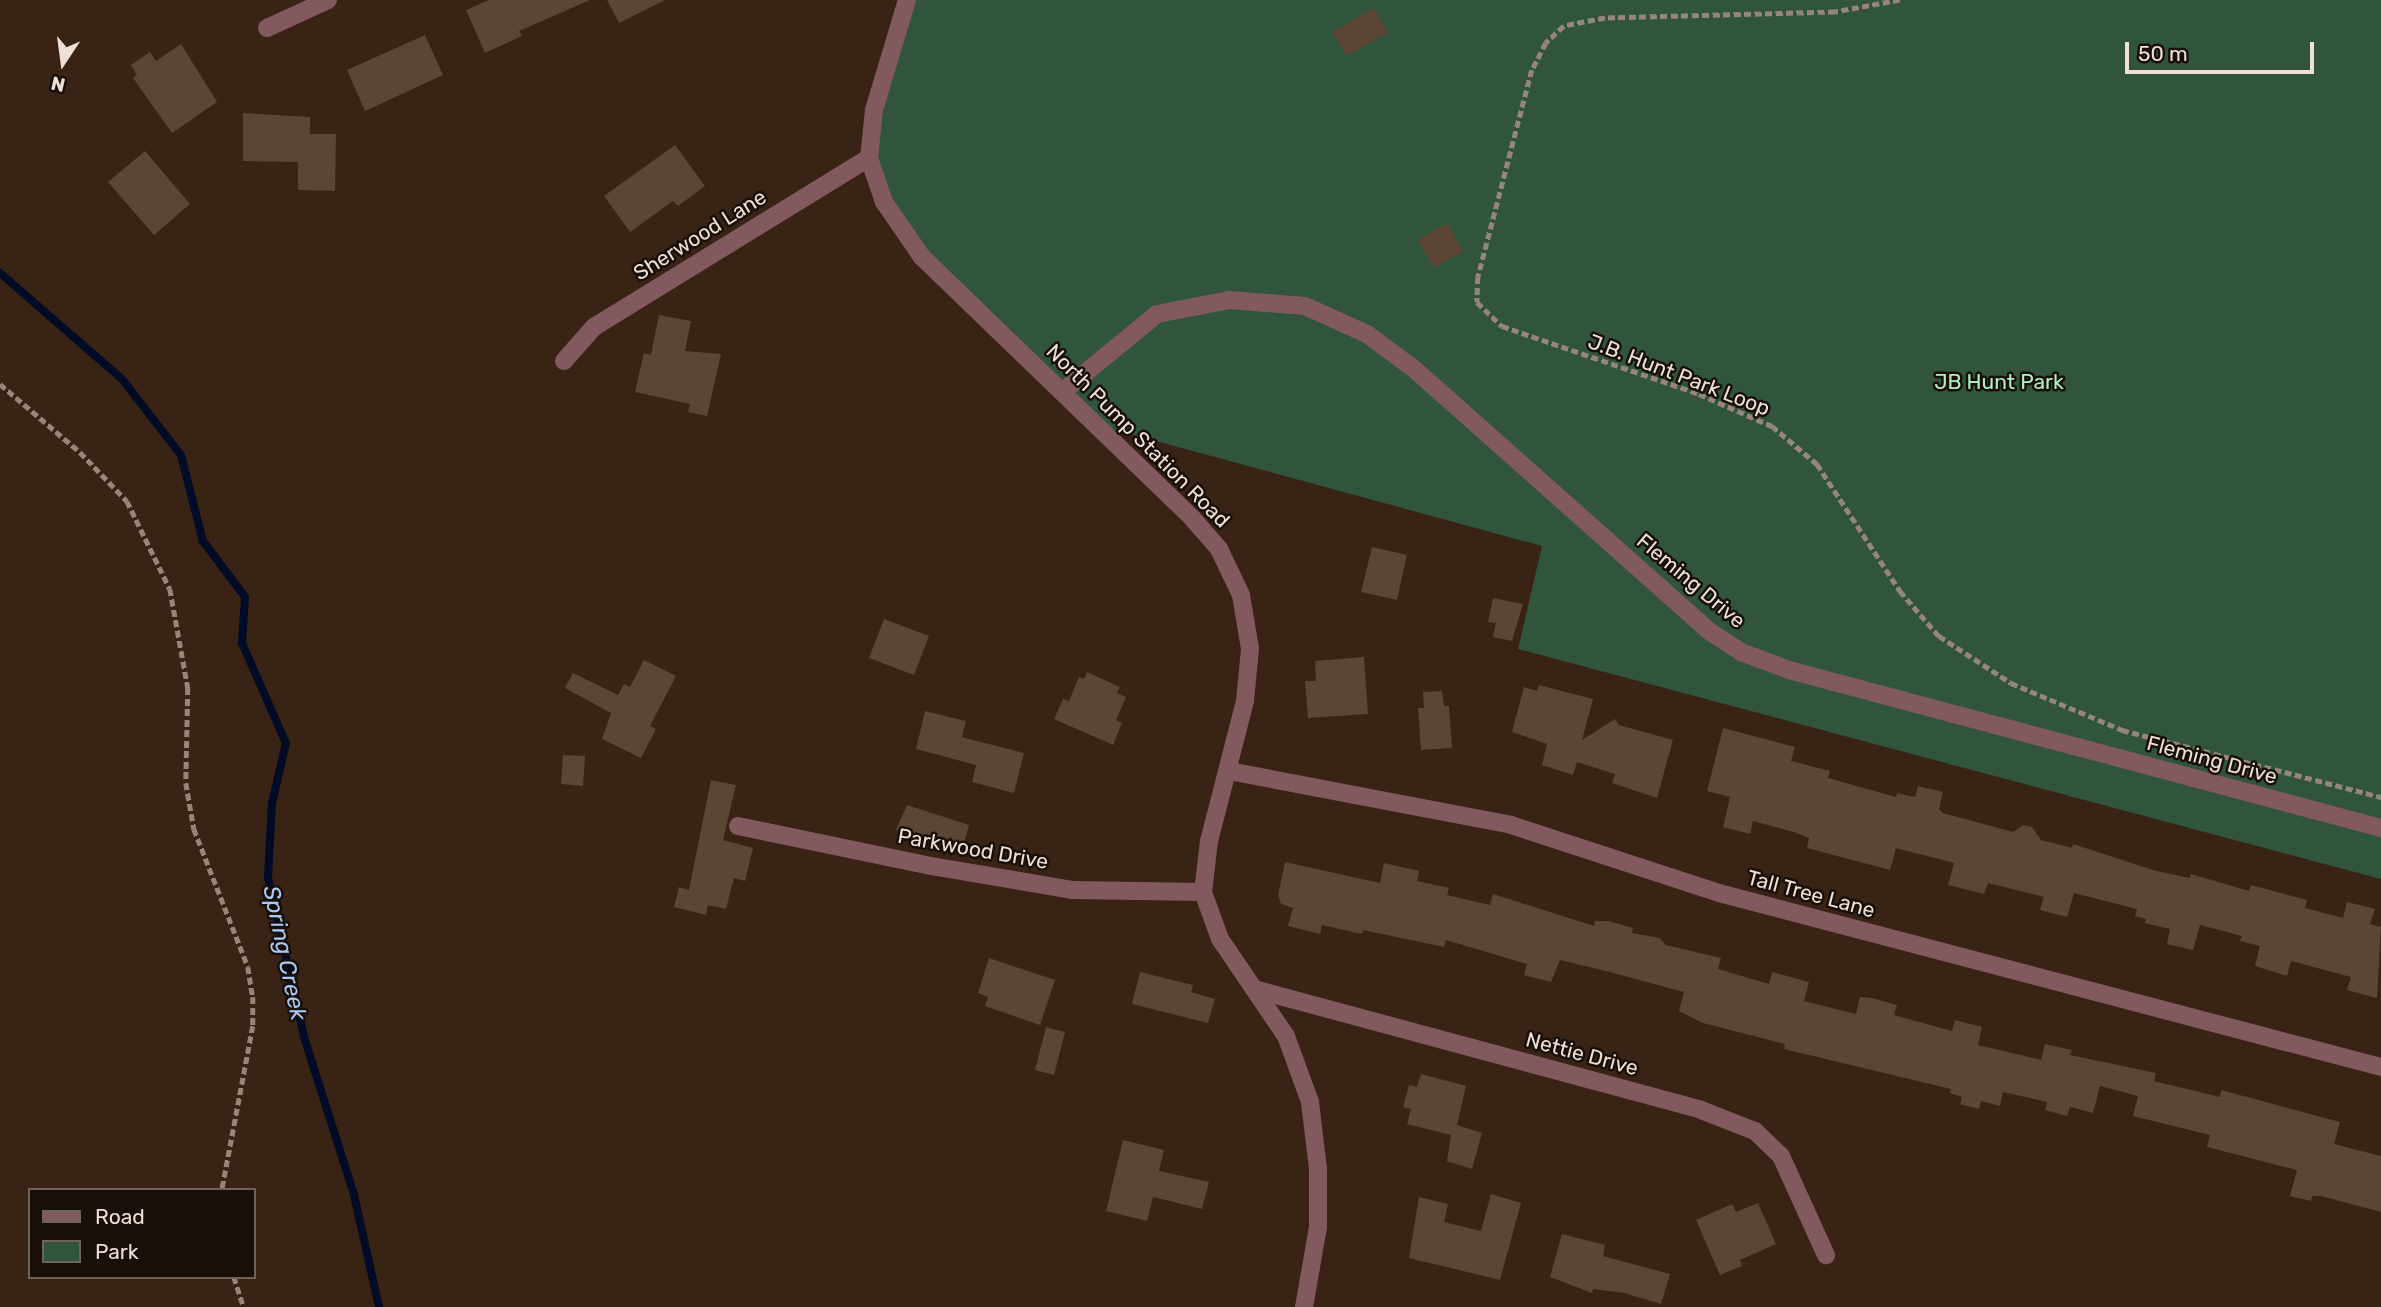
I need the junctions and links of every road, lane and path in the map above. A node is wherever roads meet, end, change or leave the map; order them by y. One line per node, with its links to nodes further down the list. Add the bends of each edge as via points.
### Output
1 (328, 0): 4 (street)
2 (907, 0): 5 (street, North Pump Station Road, via 874,110)
3 (1900, 0): 10 (path, J.B. Hunt Park Loop, via 1835,12 1605,18 1564,26 1546,43 1532,70 1478,278 1477,302 1502,326 1699,394 1772,426 1817,464 1900,592 1939,636 2011,683 2122,730)
4 (267, 28)
5 (869, 158): 6 (street, Sherwood Lane, via 594,327); 8 (street, North Pump Station Road, via 884,202 922,257)
6 (564, 361)
7 (0, 384): 16 (path, via 80,452 127,501 170,589 188,688 186,783 194,829 248,967 253,997 253,1026)
8 (1062, 392): 9 (street, North Pump Station Road, via 1193,519 1219,549 1241,595 1250,649 1245,701); 12 (street, Fleming Drive, via 1157,314 1229,300 1305,306 1367,334 1413,368 1709,631 1741,652 1789,670)
9 (1229, 771): 13 (street, North Pump Station Road, via 1209,841); 15 (street, Tall Tree Lane, via 1511,825 1719,893)
10 (2381, 797)
11 (738, 826): 13 (street, Parkwood Drive, via 1073,890)
12 (2381, 828)
13 (1203, 892): 14 (street, North Pump Station Road, via 1220,939)
14 (1254, 989): 17 (street, Nettie Drive, via 1701,1110 1755,1131 1781,1156); 20 (street, North Pump Station Road, via 1286,1036 1310,1102 1318,1169 1318,1227)
15 (2381, 1067)
16 (222, 1188)
17 (1826, 1255)
18 (235, 1279): 19 (path)
19 (244, 1307)
20 (1304, 1307)

